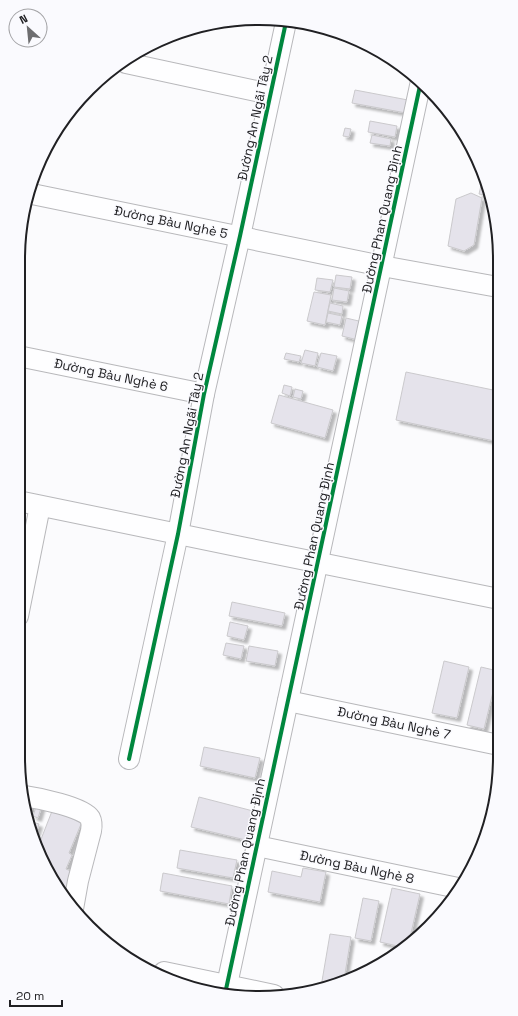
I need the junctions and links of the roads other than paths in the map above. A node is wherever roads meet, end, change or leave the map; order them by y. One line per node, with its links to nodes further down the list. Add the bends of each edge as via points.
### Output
1 (285, 27): 4 (street, Đường An Ngãi Tây 2)
2 (129, 64): 4 (street)
3 (419, 89): 7 (street, Đường Phan Quang Định)
4 (270, 94): 6 (street, Đường An Ngãi Tây 2)
5 (34, 194): 6 (street, Đường Bàu Nghè 5)
6 (240, 236): 7 (street, Đường Bàu Nghè 5); 10 (street, Đường An Ngãi Tây 2)
7 (382, 266): 8 (street, Đường Bàu Nghè 5); 14 (street, Đường Phan Quang Định)
8 (493, 286)
9 (25, 357): 10 (street, Đường Bàu Nghè 6)
10 (204, 394): 13 (street, Đường An Ngãi Tây 2)
11 (25, 503): 12 (street)
12 (40, 506): 13 (street); 15 (street)
13 (178, 534): 14 (street); 19 (street, Đường An Ngãi Tây 2)
14 (318, 563): 16 (street); 17 (street, Đường Phan Quang Định)
15 (25, 581)
16 (493, 598)
17 (288, 701): 18 (street, Đường Bàu Nghè 7); 21 (street, Đường Phan Quang Định)
18 (493, 744)
19 (129, 759)
20 (28, 796): 23 (street, via 58,803 90,818 92,831)
21 (257, 846): 22 (street, Đường Bàu Nghè 8); 26 (street, Đường Phan Quang Định)
22 (454, 887)
23 (74, 901)
24 (173, 975): 25 (street)
25 (218, 988)
26 (226, 989)

